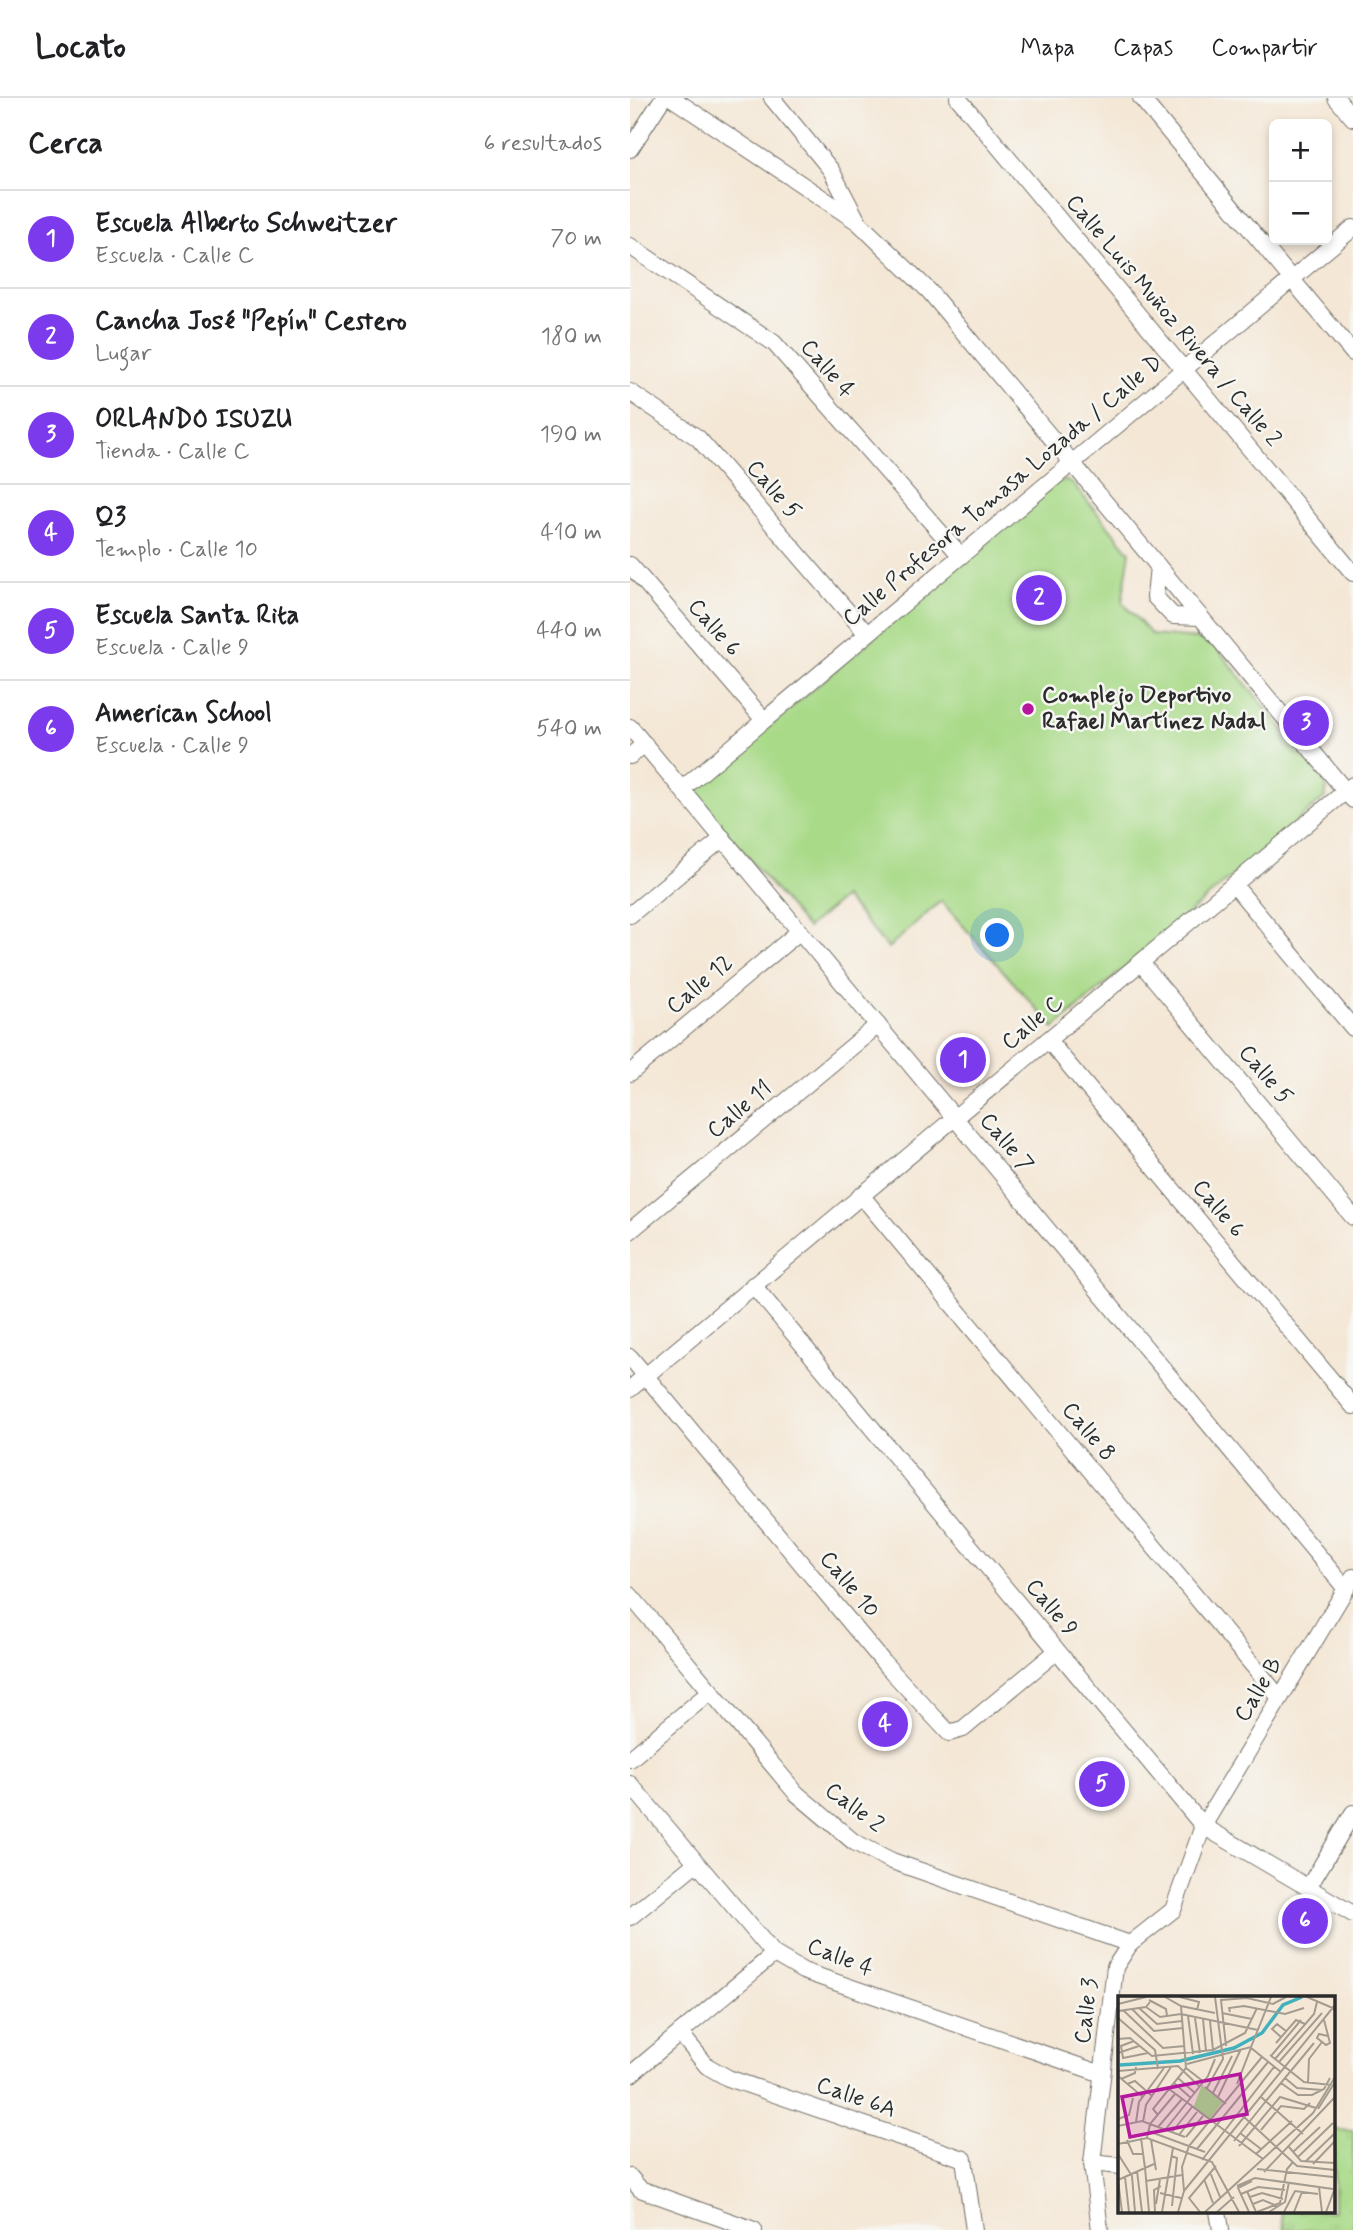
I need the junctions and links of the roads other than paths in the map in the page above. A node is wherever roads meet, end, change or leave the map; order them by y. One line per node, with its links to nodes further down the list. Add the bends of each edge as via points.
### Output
1 (663, 98): 8 (street)
2 (672, 98): 9 (street)
3 (772, 98): 9 (street, via 831,170)
4 (958, 98): 14 (street, Calle Luis Muñoz Rivera / Calle 2)
5 (1141, 98): 12 (street)
6 (1336, 98): 7 (street)
7 (1353, 118)
8 (630, 149)
9 (858, 222): 16 (street, via 929,291)
10 (1353, 228): 12 (street, Calle Profesora Tomasa Lozada / Calle D)
11 (630, 246): 17 (street, Calle 4, via 774,343)
12 (1292, 279): 13 (street); 14 (street, Calle Profesora Tomasa Lozada / Calle D)
13 (1353, 353)
14 (1184, 369): 16 (street, Calle Profesora Tomasa Lozada / Calle D); 19 (street, Calle Luis Muñoz Rivera / Calle 2)
15 (630, 392): 20 (street, Calle 5, via 698,438)
16 (1072, 463): 17 (street, Calle Profesora Tomasa Lozada / Calle D); 26 (street, via 1158,566 1155,597 1173,616 1201,617)
17 (961, 556): 20 (street, Calle Profesora Tomasa Lozada / Calle D)
18 (630, 565): 21 (street, Calle 6)
19 (1353, 572)
20 (867, 634): 21 (street, Calle Profesora Tomasa Lozada / Calle D)
21 (764, 720): 25 (street, Calle Profesora Tomasa Lozada / Calle D)
22 (630, 727): 23 (street, Calle 7)
23 (645, 744): 24 (street); 25 (street, Calle 7)
24 (630, 756)
25 (682, 789): 27 (street, Calle 7)
26 (1351, 792): 28 (street, Calle C)
27 (723, 838): 29 (street); 30 (street, Calle 7)
28 (1234, 885): 31 (street, Calle C); 33 (street)
29 (630, 915)
30 (800, 931): 32 (street, Calle 7); 35 (street, Calle 12)
31 (1141, 963): 34 (street, Calle C); 38 (street, Calle 5)
32 (878, 1025): 36 (street, Calle 7); 39 (street, Calle 11)
33 (1353, 1028)
34 (1048, 1040): 36 (street, Calle C); 44 (street, Calle 6)
35 (630, 1073)
36 (955, 1117): 37 (street, Calle C); 45 (street, Calle 7)
37 (861, 1195): 40 (street, Calle C); 49 (street, Calle 8)
38 (1353, 1217)
39 (630, 1231)
40 (753, 1285): 42 (street, Calle C); 47 (street, Calle 9)
41 (630, 1357): 42 (street, Calle 10)
42 (646, 1376): 43 (street, Calle C); 47 (street, Calle 10, via 884,1663 949,1733 963,1729)
43 (630, 1389)
44 (1353, 1406)
45 (1350, 1583): 49 (street, Calle B)
46 (630, 1595): 48 (street, Calle 2)
47 (1057, 1651): 53 (street, Calle 9)
48 (711, 1691): 50 (street); 58 (street, Calle 2, via 796,1793 854,1842 892,1861)
49 (1280, 1698): 53 (street, Calle B)
50 (630, 1759)
51 (630, 1784): 54 (street, Calle 4)
52 (1353, 1813): 55 (street)
53 (1203, 1826): 55 (street, Calle 9); 58 (street, Calle 3, via 1173,1910)
54 (695, 1863): 57 (street); 59 (street, Calle 4)
55 (1308, 1888): 56 (street, Calle 9)
56 (1353, 1914)
57 (630, 1917)
58 (1130, 1944): 61 (street, Calle 3, via 1115,1967)
59 (774, 1954): 60 (street); 61 (street, Calle 4, via 803,1971)
60 (680, 2033): 62 (street); 68 (street, Calle 6A, via 707,2066 728,2078 964,2159)
61 (1102, 2074): 63 (street, Calle 3)
62 (630, 2075)
63 (1092, 2163): 64 (street); 69 (street, Calle 3)
64 (1118, 2166)
65 (630, 2177): 67 (street, via 640,2189)
66 (1218, 2212): 70 (street)
67 (754, 2230)
68 (974, 2230)
69 (1100, 2230)
70 (1221, 2230)

